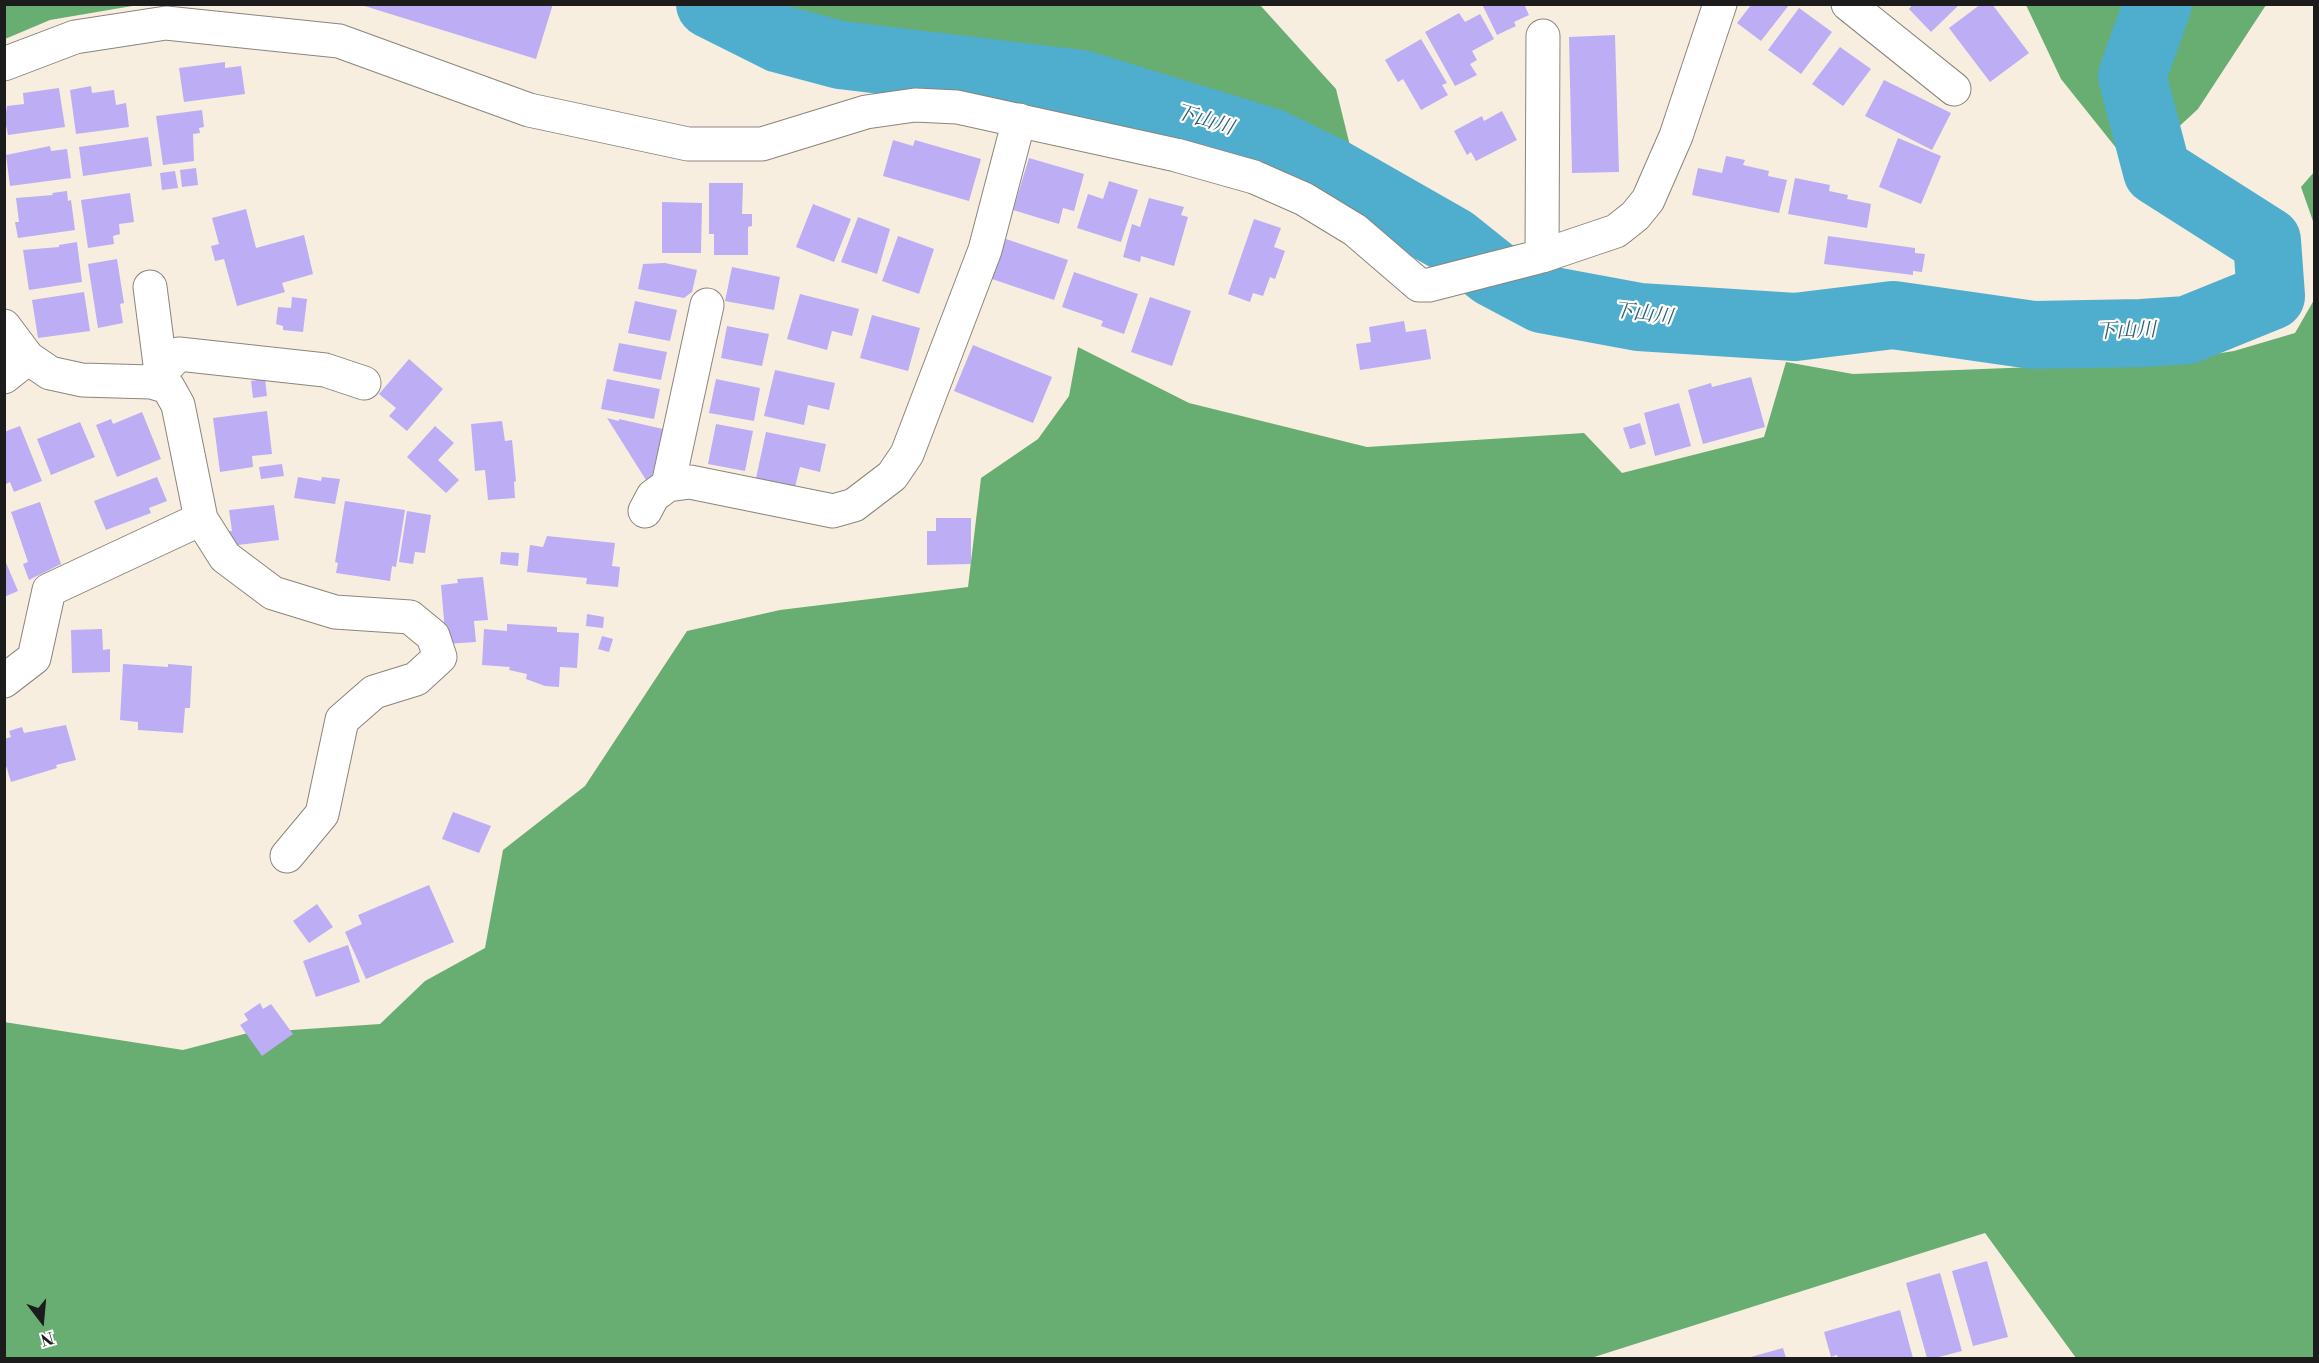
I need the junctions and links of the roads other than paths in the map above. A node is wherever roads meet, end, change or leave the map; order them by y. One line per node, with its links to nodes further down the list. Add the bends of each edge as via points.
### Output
1 (1720, 4): 7 (street, via 1676,136 1648,200 1616,231)
2 (1848, 4): 5 (street)
3 (1543, 36): 7 (street)
4 (4, 64): 6 (street, via 75,37 166,23 339,41 529,110 688,144 762,144 866,112 915,105 957,107)
5 (1954, 89)
6 (1019, 120): 7 (street, via 1254,177 1304,199 1355,230 1419,285); 14 (street, via 985,250 907,454 892,476 854,505 832,511 690,482)
7 (1532, 258)
8 (150, 287): 12 (street)
9 (707, 305): 14 (street)
10 (4, 326): 11 (street)
11 (16, 368): 12 (street, via 81,380)
12 (156, 377): 13 (street, via 179,354 325,370); 16 (street, via 168,387 178,405)
13 (364, 383)
14 (668, 485): 15 (street, via 653,496)
15 (645, 511)
16 (201, 519): 17 (street, via 49,590 34,658); 18 (street, via 225,557 273,592 335,612 410,617 433,636 440,657 416,678 374,692 342,720 322,814)
17 (4, 681)
18 (286, 856)

